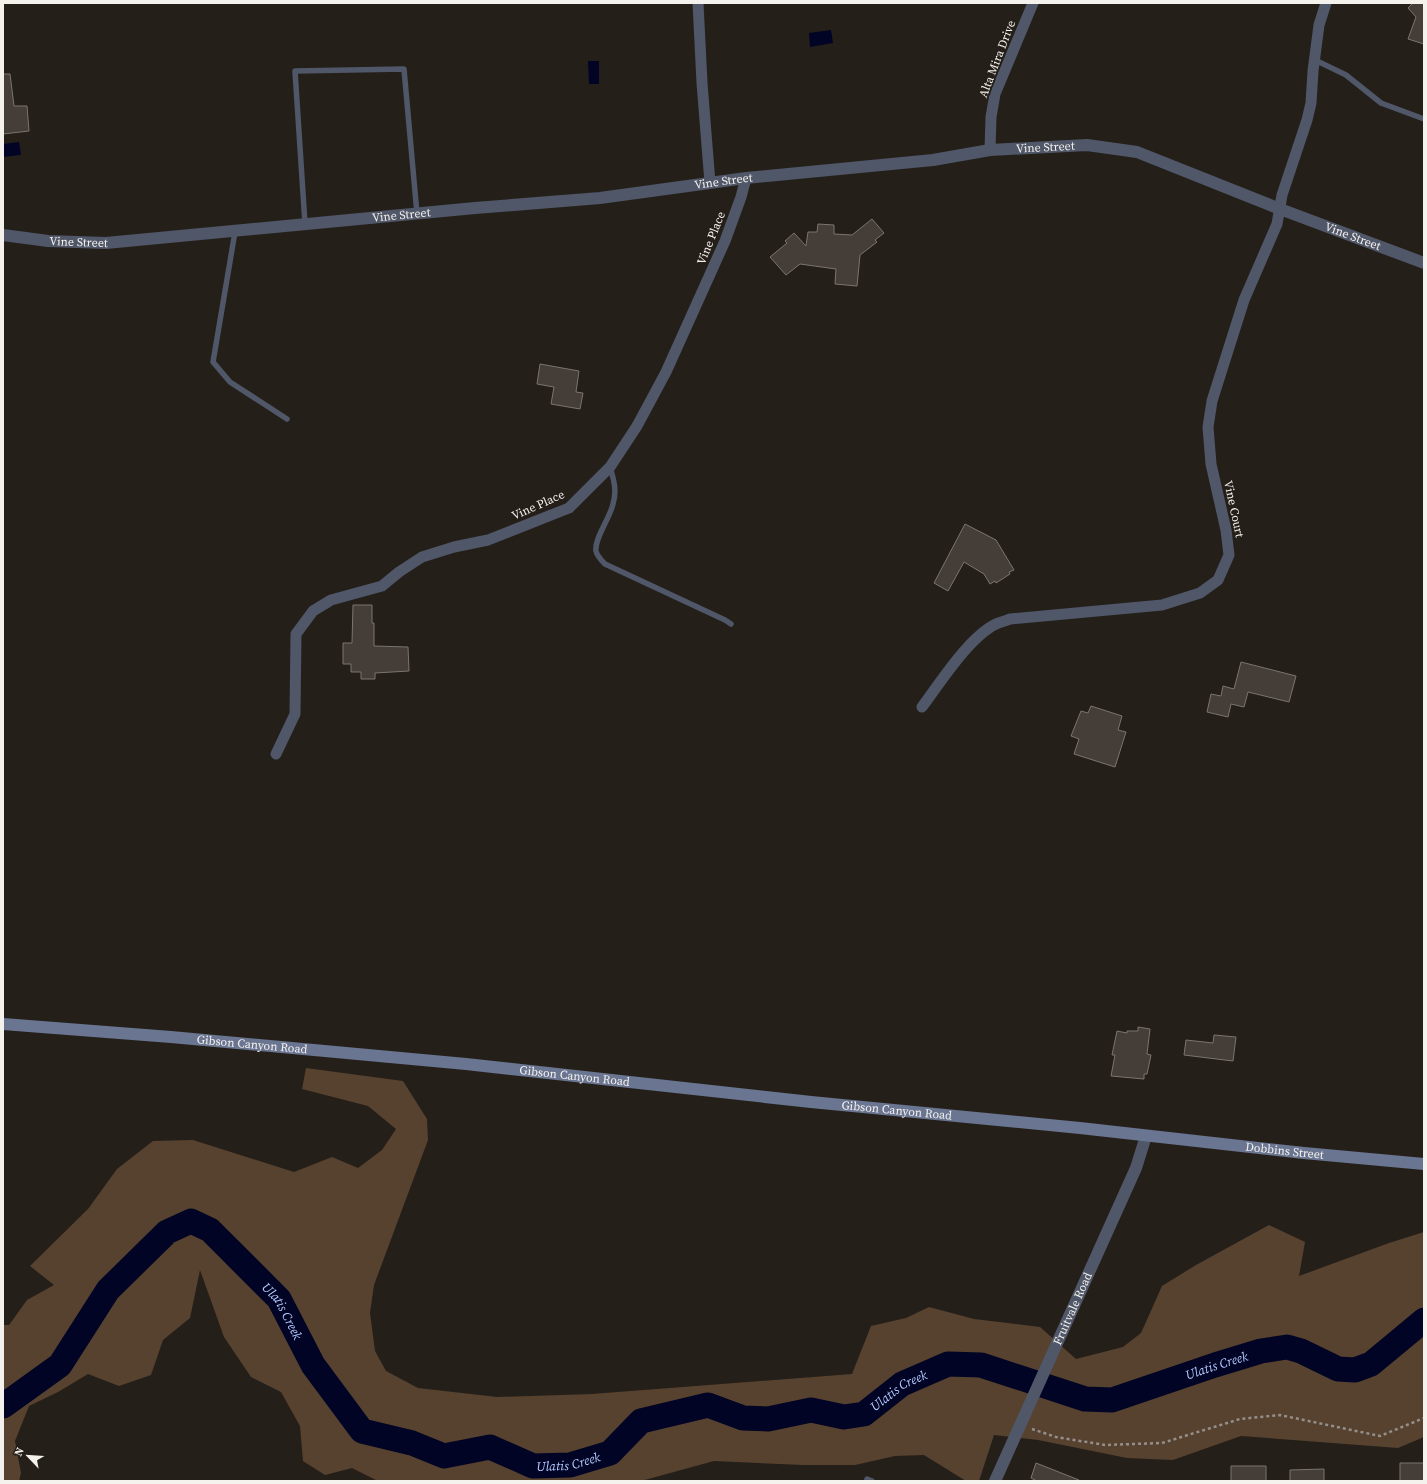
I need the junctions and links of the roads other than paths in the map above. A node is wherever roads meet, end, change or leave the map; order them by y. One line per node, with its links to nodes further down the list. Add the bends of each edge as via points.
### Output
1 (698, 3): 8 (street)
2 (1033, 3): 6 (street, Alta Mira Drive, via 995,94)
3 (1326, 3): 4 (street, Vine Court, via 1319,26)
4 (1315, 60): 5 (lane, via 1346,75 1381,103); 9 (street, Vine Court, via 1311,103 1282,195)
5 (1424, 119)
6 (990, 150): 7 (street, Vine Street, via 933,160); 9 (street, Vine Street, via 1087,145 1137,152)
7 (746, 178): 8 (street, Vine Street); 16 (street, Vine Place, via 725,241 666,372 637,426)
8 (710, 183): 10 (street, Vine Street, via 600,198)
9 (1280, 209): 14 (street, Vine Street); 18 (street, Vine Court, via 1277,224 1244,300 1212,401 1208,427 1211,464 1229,554 1218,580 1200,594 1162,605 1010,619 995,625 975,640 955,662)
10 (417, 214): 11 (street, Vine Street); 11 (lane, via 404,69 295,71)
11 (305, 225): 12 (street, Vine Street)
12 (235, 232): 13 (street, Vine Street, via 106,243 48,241); 15 (lane, via 213,362 230,382)
13 (3, 235)
14 (1424, 263)
15 (287, 419)
16 (610, 467): 17 (lane, via 616,488 614,503 597,541 596,550 604,564); 19 (street, Vine Place, via 569,508 488,540 422,557 382,586 331,600 312,611 296,634 295,714)
17 (731, 624)
18 (922, 707)
19 (276, 754)
20 (3, 1024): 21 (main road, Gibson Canyon Road, via 466,1064)
21 (1146, 1136): 22 (main road, Dobbins Street); 23 (street, Fruitvale Road, via 1136,1168)
22 (1424, 1164)
23 (995, 1481)

